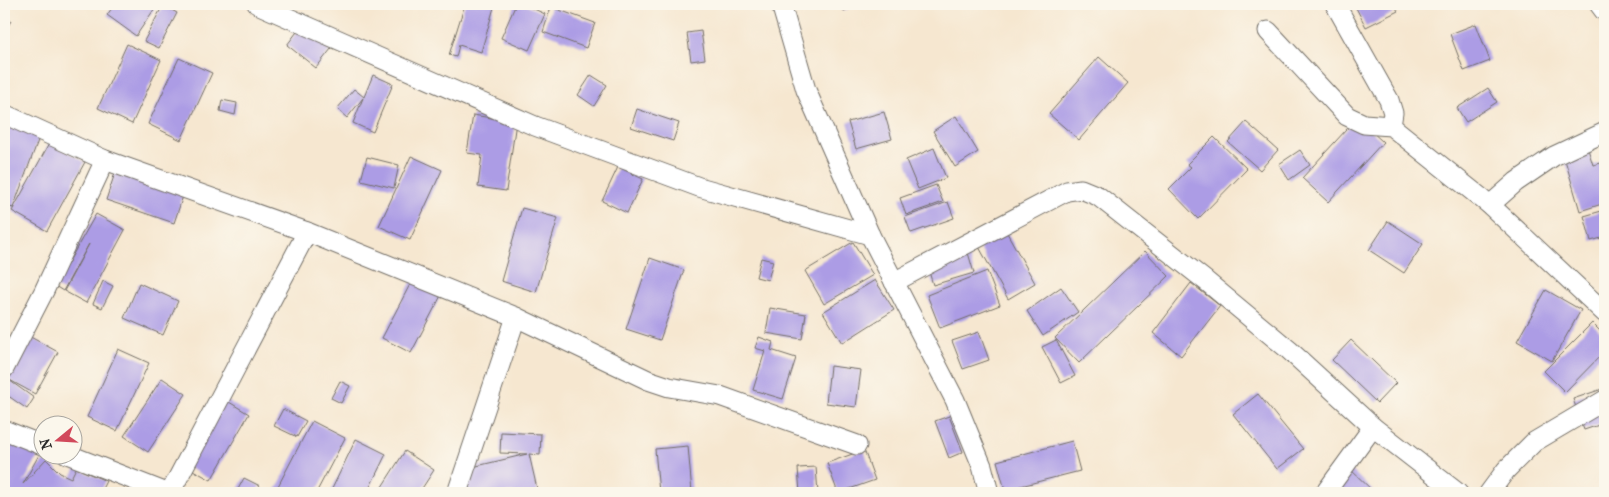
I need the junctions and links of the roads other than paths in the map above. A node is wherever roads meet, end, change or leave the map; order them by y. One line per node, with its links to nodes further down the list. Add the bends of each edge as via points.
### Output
1 (257, 4): 13 (street, via 535,126 699,187)
2 (781, 4): 13 (street, via 806,90)
3 (1335, 4): 8 (street, via 1389,100)
4 (1599, 4): 5 (street)
5 (1605, 12)
6 (1268, 31): 8 (street, via 1347,116 1364,124)
7 (4, 114): 10 (street)
8 (1392, 126): 11 (street)
9 (1605, 132): 11 (street, via 1554,156)
10 (105, 160): 12 (street); 17 (street)
11 (1490, 205): 15 (street)
12 (307, 232): 16 (street); 24 (street)
13 (870, 234): 14 (street)
14 (894, 282): 19 (street, via 1067,191 1081,189 1098,196 1206,281 1289,350); 26 (street, via 955,400 982,466)
15 (1605, 314)
16 (516, 317): 22 (street, via 648,380 720,396); 25 (street)
17 (4, 369)
18 (1605, 400): 29 (street, via 1534,442)
19 (1373, 427): 27 (street); 28 (street)
20 (4, 430): 21 (street)
21 (32, 441)
22 (856, 445)
23 (82, 460): 24 (street)
24 (168, 493)
25 (457, 493)
26 (989, 493)
27 (1325, 493)
28 (1458, 493)
29 (1489, 493)

